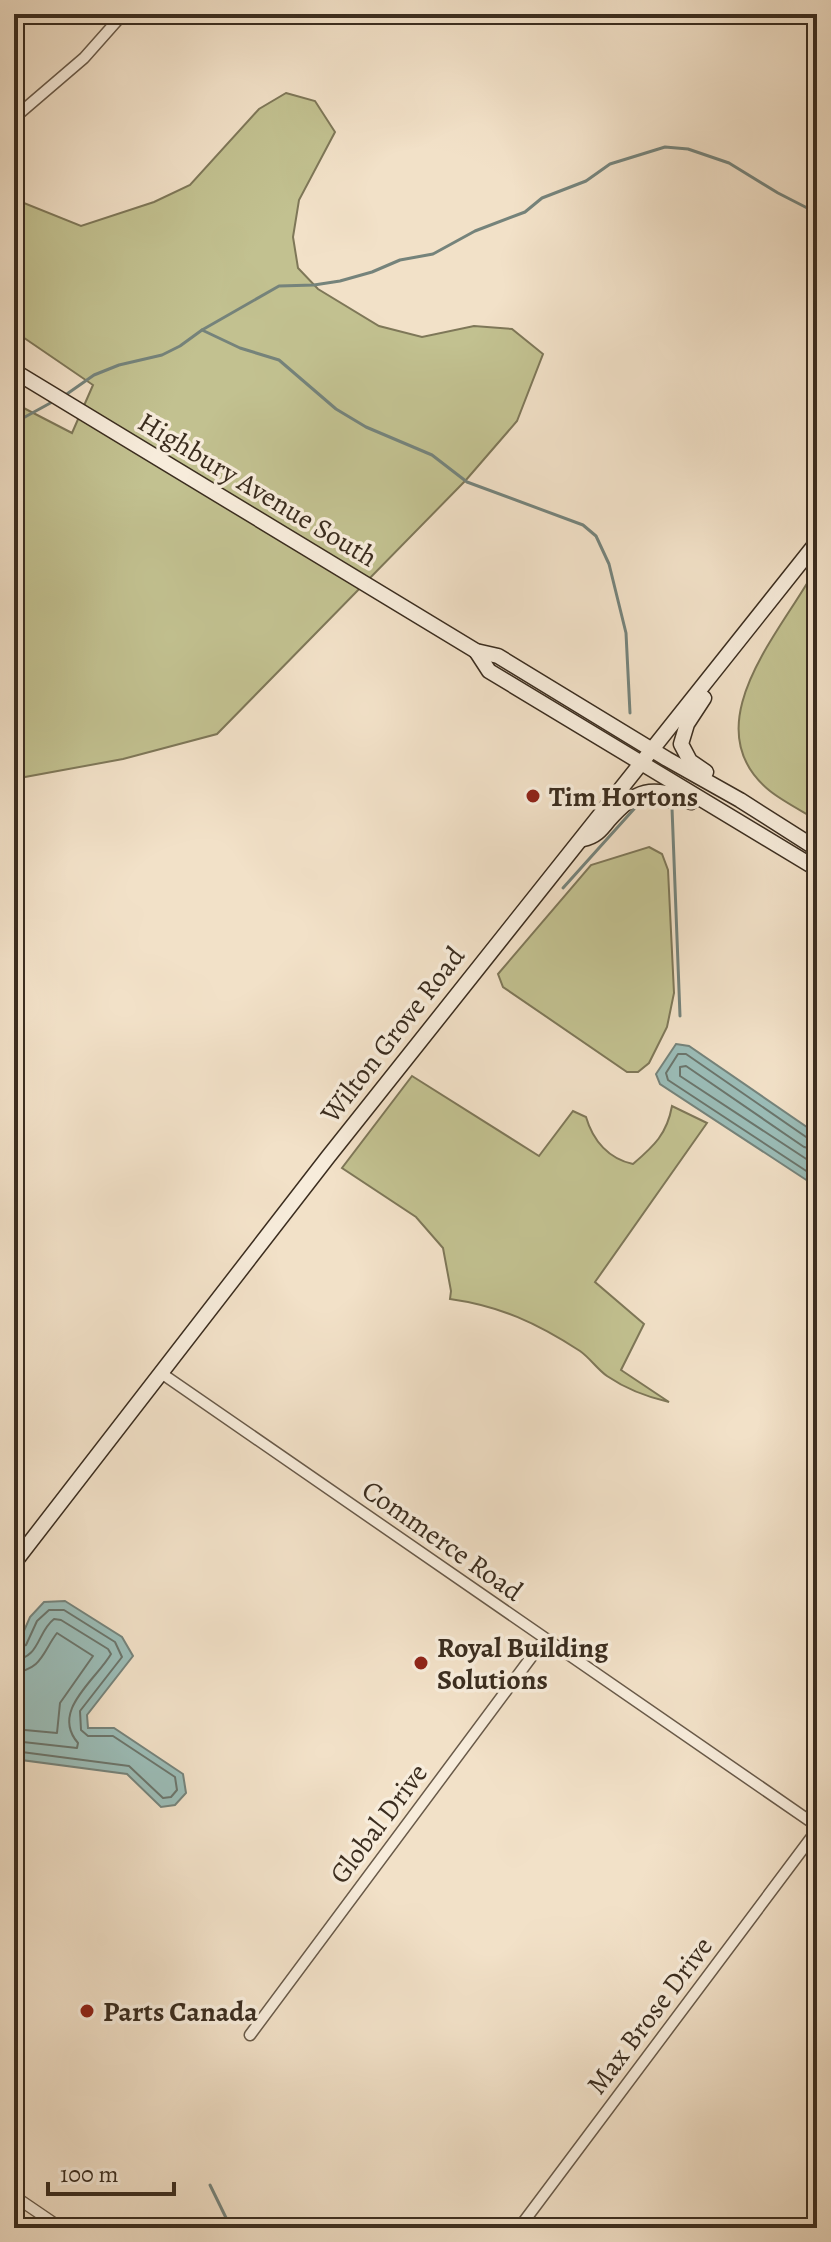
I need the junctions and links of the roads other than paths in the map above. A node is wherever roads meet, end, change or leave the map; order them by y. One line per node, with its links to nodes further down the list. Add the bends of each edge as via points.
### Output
1 (123, 14): 2 (street, via 84,58)
2 (14, 118)
3 (14, 371): 6 (main road, Highbury Avenue South)
4 (817, 542): 5 (main road, Wilton Grove Road)
5 (754, 621): 7 (main road, Wilton Grove Road); 9 (main road, via 687,724 681,744 690,761)
6 (476, 651): 7 (main road, Highbury Avenue South, via 498,656); 8 (main road, Highbury Avenue South, via 489,671)
7 (652, 749): 8 (main road, Wilton Grove Road); 9 (main road, Highbury Avenue South)
8 (641, 762): 10 (main road, Highbury Avenue South); 11 (main road, Wilton Grove Road)
9 (740, 800): 12 (main road, Highbury Avenue South)
10 (730, 817): 11 (main road, via 651,791 627,800 600,830); 13 (main road, Highbury Avenue South)
11 (579, 840): 14 (main road, Wilton Grove Road)
12 (817, 849)
13 (817, 869)
14 (161, 1373): 15 (main road, Wilton Grove Road); 16 (street, Commerce Road)
15 (14, 1563)
16 (544, 1640): 17 (street, Commerce Road); 18 (street, Global Drive)
17 (817, 1828): 21 (street, Max Brose Drive)
18 (250, 2035)
19 (14, 2196): 20 (street)
20 (61, 2228)
21 (519, 2228)

